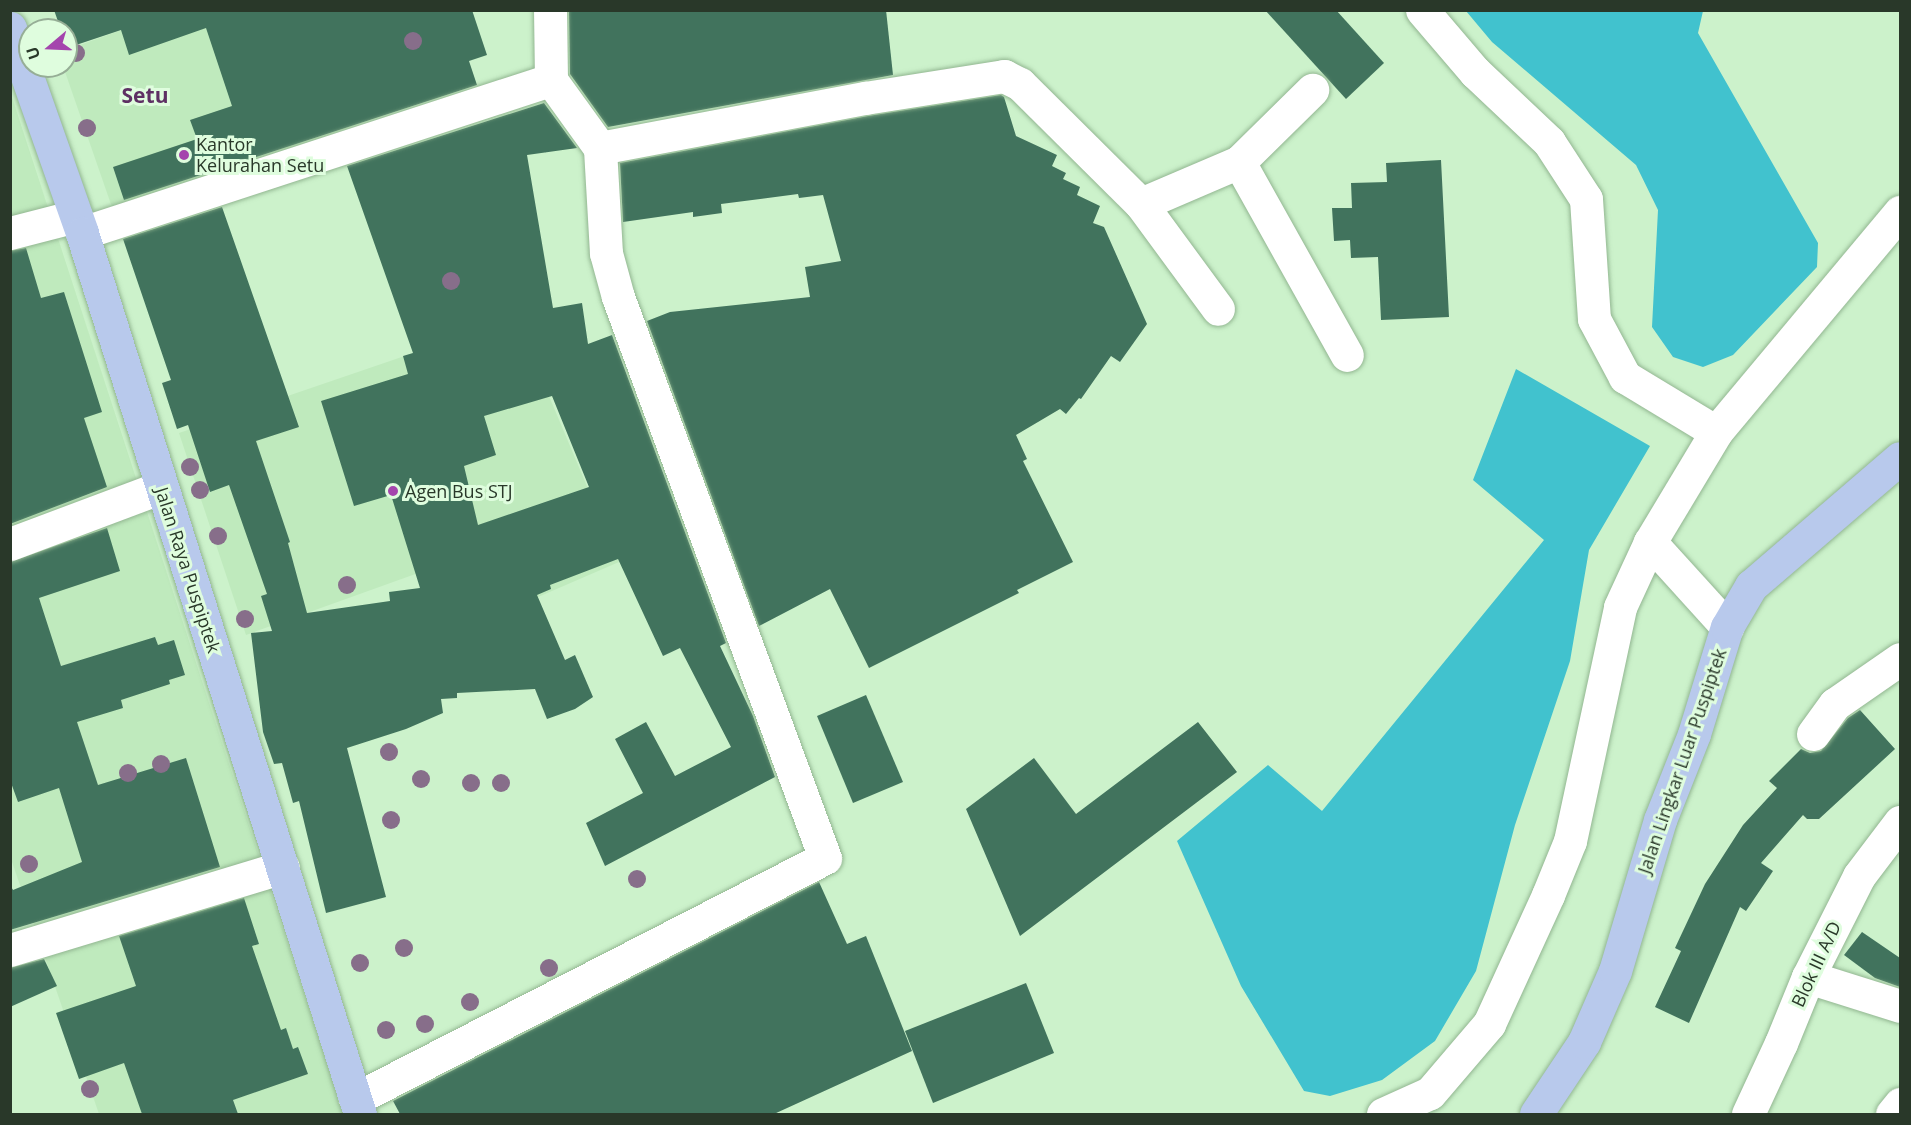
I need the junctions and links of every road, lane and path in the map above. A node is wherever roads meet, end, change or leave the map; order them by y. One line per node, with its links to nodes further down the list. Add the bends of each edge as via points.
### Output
1 (550, 10): 4 (street)
2 (1422, 10): 14 (street, via 1475,72 1550,142 1586,199 1594,319 1625,377)
3 (10, 28): 10 (main road, Jalan Raya Puspiptek)
4 (551, 80): 6 (street); 10 (street)
5 (1311, 90): 7 (street)
6 (600, 148): 8 (street, via 1004,76 1020,84); 28 (street, via 606,253 618,297 825,858)
7 (1239, 162): 8 (street); 13 (street)
8 (1141, 204): 12 (street)
9 (1900, 212): 14 (street)
10 (79, 224): 11 (street); 16 (main road, Jalan Raya Puspiptek)
11 (10, 232)
12 (1218, 309)
13 (1347, 355)
14 (1716, 432): 17 (street)
15 (1900, 459): 19 (main road, Jalan Lingkar Luar Puspiptek, via 1751,586)
16 (162, 487): 18 (street); 23 (main road, Jalan Raya Puspiptek)
17 (1650, 542): 19 (street); 29 (street, via 1620,607 1570,841 1489,1024 1430,1093)
18 (10, 544)
19 (1727, 627): 30 (main road, Jalan Lingkar Luar Puspiptek, via 1695,734 1660,820 1615,971 1584,1042)
20 (1900, 659): 21 (street, via 1835,704)
21 (1813, 734)
22 (1900, 822): 25 (street, Blok III A/D, via 1858,876)
23 (283, 867): 24 (street); 28 (main road, Jalan Raya Puspiptek)
24 (10, 950)
25 (1808, 976): 26 (street); 31 (street, Blok III A/D)
26 (1900, 1006)
27 (1900, 1104): 32 (street)
28 (358, 1107)
29 (1383, 1114)
30 (1536, 1114)
31 (1748, 1114)
32 (1892, 1114)

